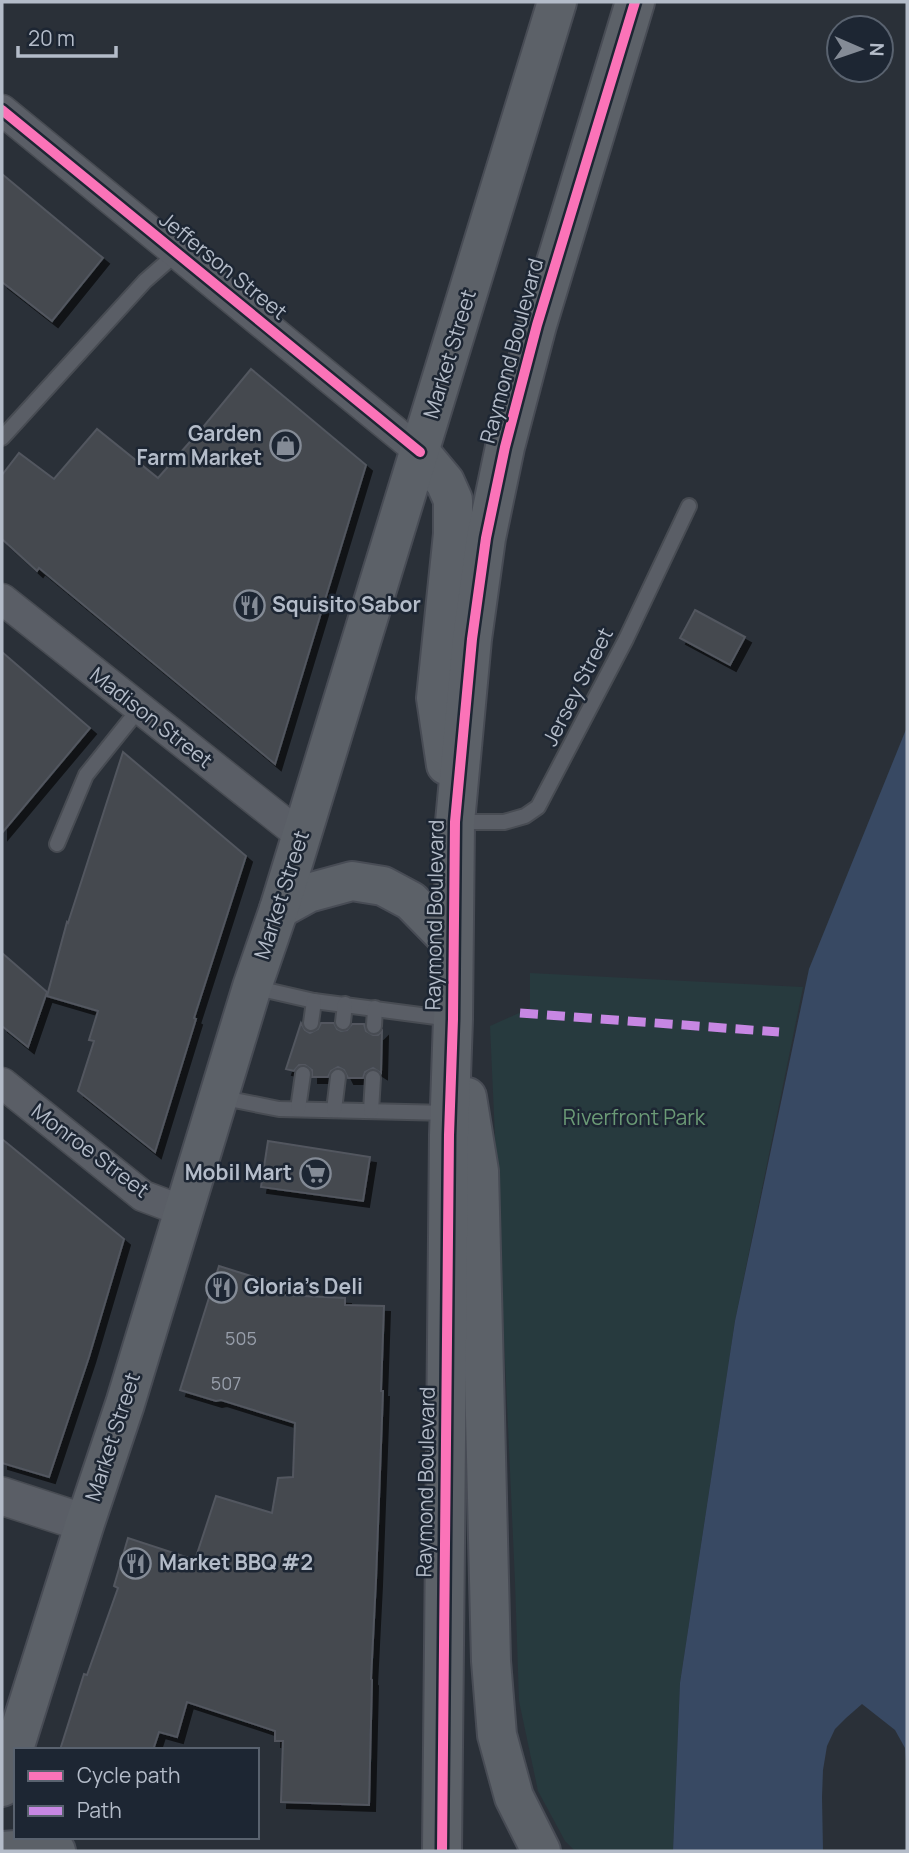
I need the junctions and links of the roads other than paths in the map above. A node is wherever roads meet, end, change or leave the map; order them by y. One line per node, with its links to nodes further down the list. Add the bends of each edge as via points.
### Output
1 (635, 2): 10 (main road, Raymond Boulevard, via 537,325 494,494 472,639)
2 (553, 4): 6 (main road, Market Street)
3 (2, 110): 4 (street, Jefferson Street)
4 (177, 253): 5 (lane, via 145,281); 6 (street, Jefferson Street)
5 (2, 438)
6 (420, 452): 10 (main road, via 445,482 453,500 436,698); 11 (main road, Market Street)
7 (689, 506): 10 (lane, Jersey Street, via 538,807 504,822)
8 (2, 599): 9 (street, Madison Street)
9 (139, 709): 11 (street, Madison Street); 12 (lane, via 86,775)
10 (455, 822): 14 (main road, Raymond Boulevard)
11 (301, 836): 13 (main road, Market Street)
12 (57, 844)
13 (279, 909): 14 (main road, via 308,892 352,881 383,886 411,901); 15 (main road, Market Street)
14 (453, 944): 19 (main road, Raymond Boulevard)
15 (252, 987): 16 (lane); 27 (main road, Market Street)
16 (314, 1001): 17 (lane); 21 (lane)
17 (345, 1004): 18 (lane); 20 (lane)
18 (375, 1008): 19 (lane); 22 (lane)
19 (453, 1019): 31 (main road, Raymond Boulevard); 41 (main road, via 479,1171 491,1661 497,1735 514,1797)
20 (343, 1022)
21 (311, 1023)
22 (374, 1026)
23 (303, 1074): 28 (lane)
24 (338, 1077): 29 (lane)
25 (373, 1078): 30 (lane)
26 (2, 1083): 32 (street, Monroe Street, via 143,1196)
27 (218, 1096): 28 (lane); 32 (main road, Market Street)
28 (298, 1109): 29 (lane)
29 (334, 1110): 30 (lane)
30 (372, 1111): 31 (lane)
31 (449, 1113): 40 (main road, Raymond Boulevard)
32 (183, 1211): 34 (main road, Market Street)
33 (2, 1496): 34 (street)
34 (85, 1523): 35 (main road, Market Street)
35 (14, 1748)
36 (14, 1749): 37 (main road, Market Street)
37 (2, 1787)
38 (3, 1851): 39 (main road)
39 (56, 1851)
40 (442, 1851)
41 (541, 1851)

